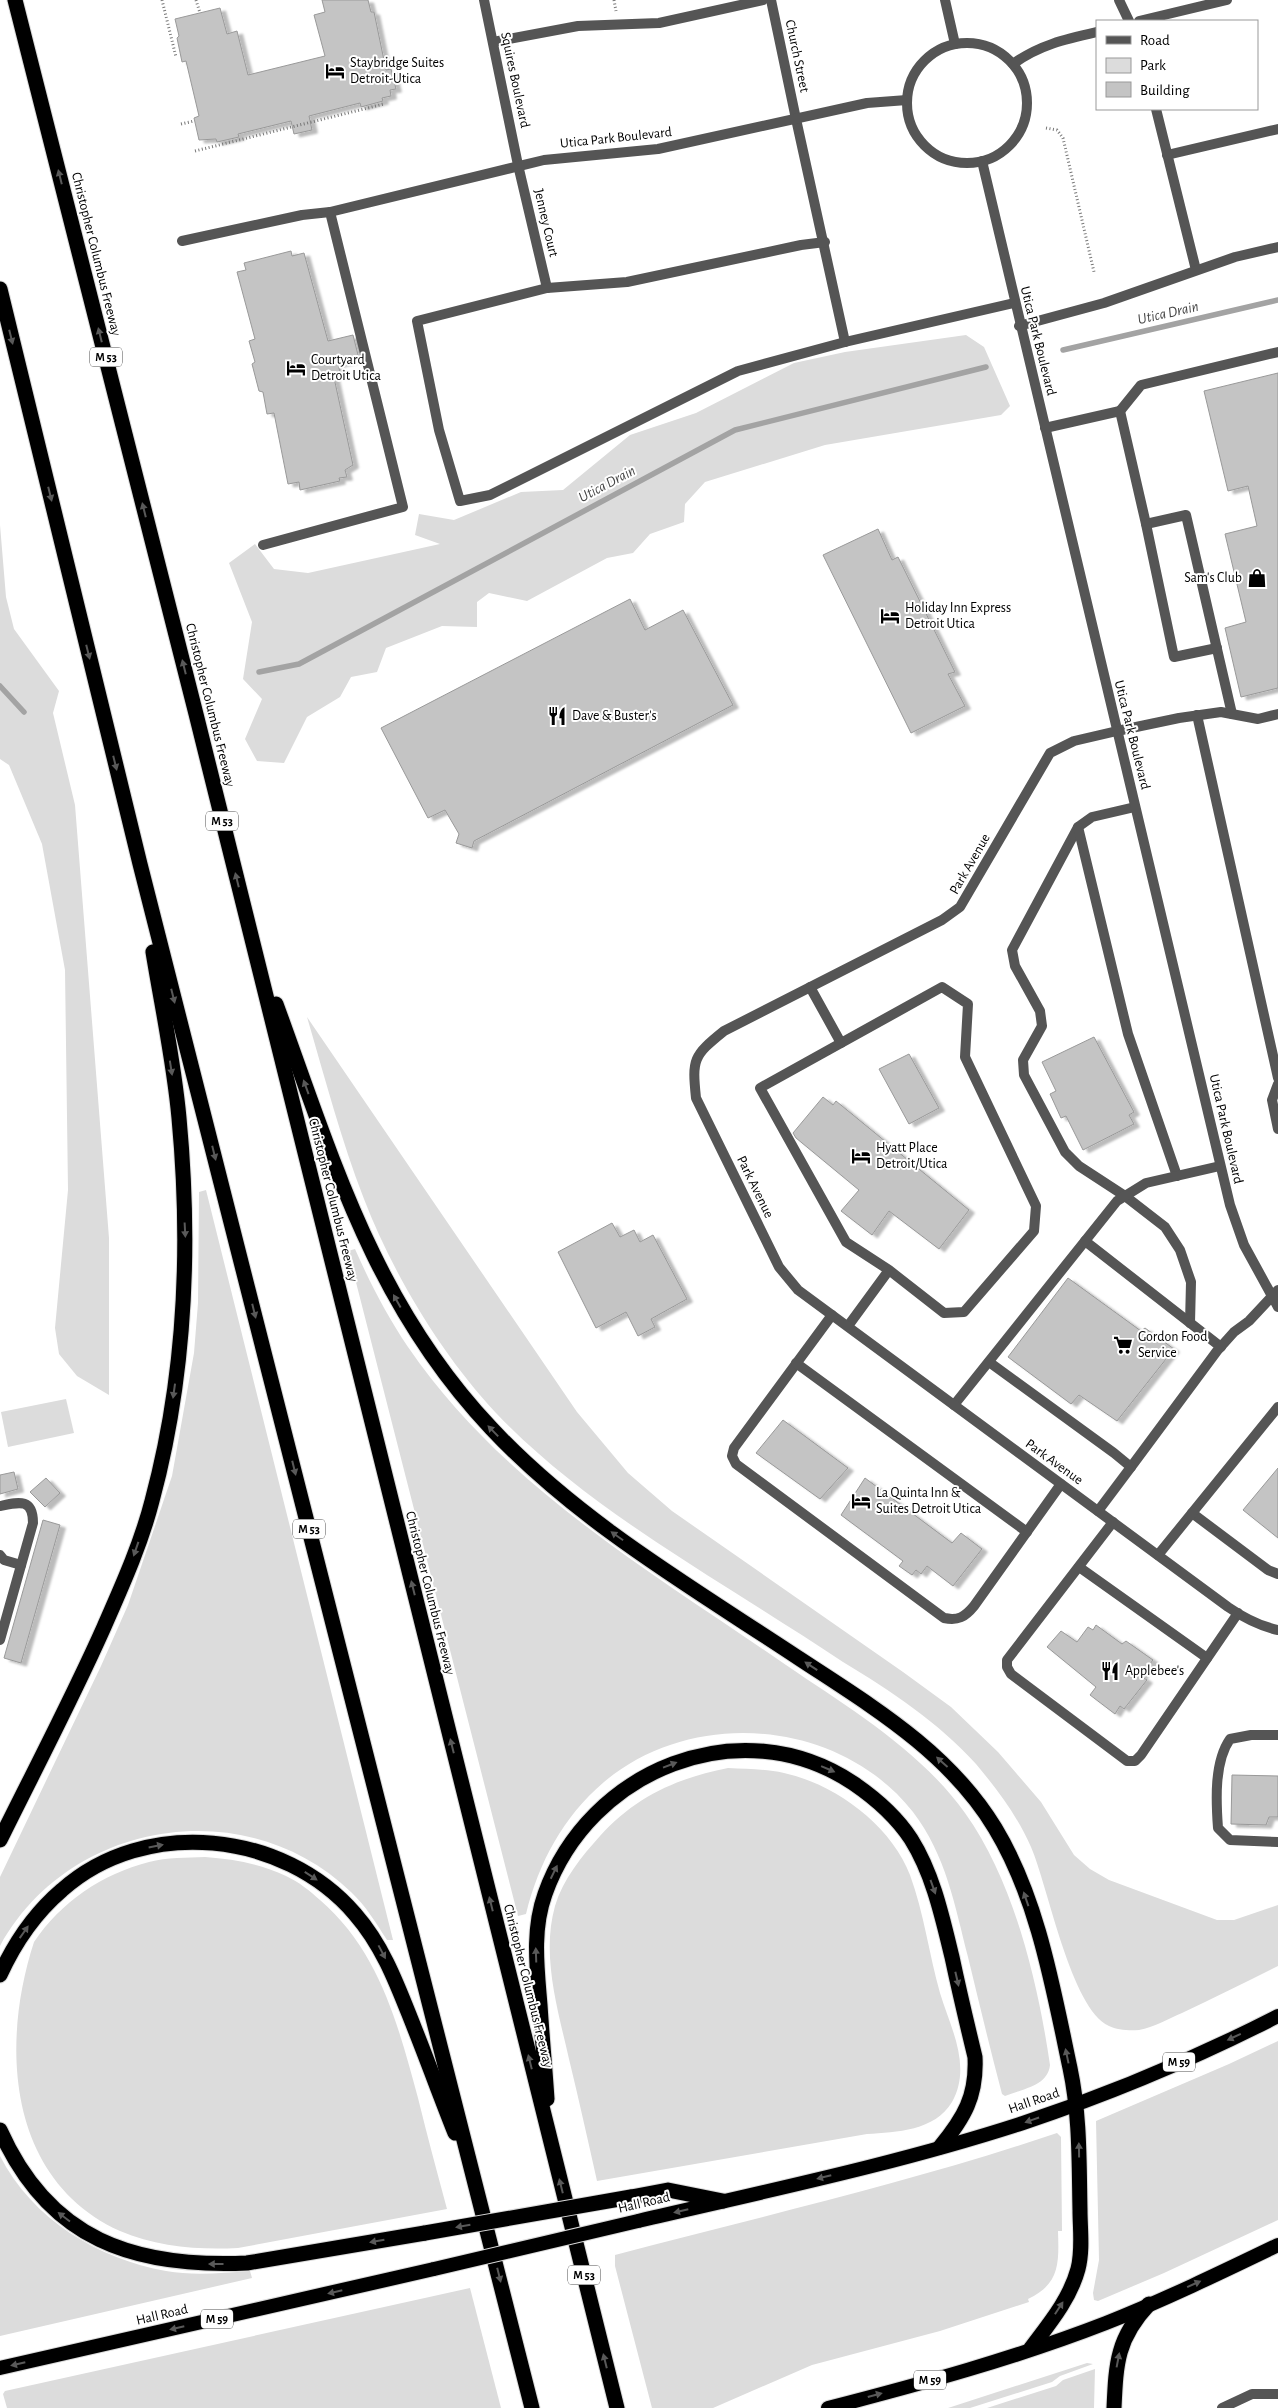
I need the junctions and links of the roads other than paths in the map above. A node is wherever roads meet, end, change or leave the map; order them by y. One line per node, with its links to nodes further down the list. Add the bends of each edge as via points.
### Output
1 (16, 0): 44 (highway, Christopher Columbus Freeway / M 53, one-way to 1)
2 (484, 0): 11 (street, Squires Boulevard)
3 (763, 0): 11 (street, via 659,23 578,26)
4 (771, 0): 16 (street, Church Street)
5 (945, 0): 12 (street)
6 (1119, 0): 8 (street)
7 (1227, 0): 9 (street)
8 (1129, 20)
9 (1143, 20)
10 (1096, 32): 13 (street, via 1055,42)
11 (494, 42): 20 (street, Squires Boulevard)
12 (955, 44): 13 (street, via 968,42 993,48); 14 (street, via 931,55 921,64 914,75)
13 (1013, 64): 19 (street, via 1026,91 1025,121 1004,151)
14 (907, 100): 16 (street, Utica Park Boulevard, via 867,103); 19 (street, via 907,112 916,136 934,153 957,162)
15 (1156, 110): 18 (street)
16 (796, 119): 20 (street, Utica Park Boulevard, via 658,149); 23 (street, Church Street)
17 (1278, 128): 18 (street)
18 (1168, 155): 25 (street)
19 (982, 162): 28 (street, Utica Park Boulevard)
20 (518, 165): 21 (street, Utica Park Boulevard); 26 (street, Jenney Court)
21 (330, 212): 22 (street, Utica Park Boulevard); 35 (street, via 403,507)
22 (182, 241)
23 (825, 242): 26 (street, via 627,282); 30 (street, Church Street)
24 (1278, 247): 25 (street)
25 (1196, 270): 29 (street, via 1104,303)
26 (547, 288): 30 (street, via 417,321 439,430 460,501 490,495 738,372)
27 (0, 289): 43 (highway, M 53, one-way to 43)
28 (1014, 303): 29 (street, Utica Park Boulevard); 30 (street)
29 (1020, 326): 33 (street, Utica Park Boulevard)
30 (846, 342)
31 (1278, 352): 32 (street, via 1141,385)
32 (1120, 411): 33 (street); 34 (street)
33 (1045, 428): 40 (street, Utica Park Boulevard)
34 (1146, 524): 36 (street, via 1186,515); 36 (street, via 1174,657)
35 (263, 545)
36 (1217, 648): 37 (street)
37 (1232, 714): 38 (street, Park Avenue, via 1258,719); 39 (street, Park Avenue)
38 (1278, 714)
39 (1197, 715): 40 (street, Park Avenue); 47 (street)
40 (1116, 731): 41 (street, Utica Park Boulevard); 45 (street, Park Avenue, via 1074,741 1050,753 960,907 942,920)
41 (1135, 807): 42 (street, via 1092,817); 50 (street, Utica Park Boulevard)
42 (1078, 827): 51 (street, via 1128,1034); 52 (street, via 1012,950 1015,966 1040,1010 1042,1026 1023,1060 1024,1075 1065,1152 1079,1166)
43 (140, 864): 82 (highway, one-way to 82, via 179,1116 186,1242 181,1344 169,1427 152,1502 126,1579 86,1668); 90 (highway, M 53, one-way to 90)
44 (248, 927): 86 (highway, one-way to 44, via 1026,1898 997,1832 966,1785 944,1762 891,1719 657,1564 564,1497 488,1426 437,1363 403,1313 366,1244); 88 (highway, Christopher Columbus Freeway / M 53, one-way to 44)
45 (810, 988): 46 (street); 57 (street, Park Avenue, via 724,1032 704,1048 693,1067 696,1098 779,1267 798,1290)
46 (841, 1043): 54 (street, via 760,1088 846,1242); 54 (street, via 942,987 968,1004 965,1057 1036,1206 1034,1231 964,1312 944,1313)
47 (1278, 1073)
48 (1278, 1084): 49 (street, via 1272,1100)
49 (1278, 1129)
50 (1220, 1166): 51 (street); 55 (street, Utica Park Boulevard, via 1244,1246)
51 (1177, 1176): 52 (street, via 1146,1183)
52 (1125, 1196): 53 (street, via 1116,1201); 58 (street, via 1165,1227 1180,1250 1191,1282)
53 (1085, 1241): 58 (street); 61 (street)
54 (889, 1270): 59 (street)
55 (1274, 1293): 56 (street, Utica Park Boulevard); 60 (street)
56 (1278, 1307)
57 (832, 1315): 59 (street, Park Avenue); 62 (street)
58 (1190, 1323): 60 (street)
59 (848, 1326): 63 (street, Park Avenue)
60 (1221, 1347): 65 (street)
61 (989, 1362): 63 (street); 65 (street)
62 (796, 1364): 71 (street); 71 (street, via 734,1448 732,1456 736,1464 944,1618 965,1617)
63 (954, 1405): 66 (street, Park Avenue)
64 (1277, 1410): 69 (street)
65 (1131, 1467): 68 (street)
66 (1061, 1484): 68 (street, Park Avenue); 71 (street)
67 (0, 1506): 74 (street, via 18,1502 33,1512)
68 (1098, 1511): 70 (street, Park Avenue)
69 (1192, 1513): 73 (street); 76 (street, via 1268,1570)
70 (1113, 1522): 73 (street, Park Avenue); 75 (street)
71 (1026, 1532)
72 (0, 1555): 74 (street, via 4,1560)
73 (1158, 1555): 77 (street, Park Avenue)
74 (21, 1565): 79 (street)
75 (1079, 1566): 80 (street); 80 (street, via 1007,1660 1007,1667 1011,1674 1127,1761 1135,1761 1140,1756)
76 (1278, 1574)
77 (1238, 1613): 78 (street, Park Avenue, via 1264,1627); 80 (street)
78 (1278, 1630)
79 (0, 1640)
80 (1207, 1658)
81 (1278, 1735): 83 (street, via 1230,1739 1222,1751 1217,1807 1218,1828 1230,1840)
82 (0, 1840)
83 (1278, 1842)
84 (0, 1974): 90 (highway, one-way to 90, via 25,1930 63,1888 110,1860 134,1851 179,1842 217,1842 260,1852 294,1866 318,1880 354,1912 380,1948)
85 (1278, 2016): 86 (highway, Hall Road / M 59, one-way to 86)
86 (1078, 2104): 89 (highway, Hall Road / M 59, one-way to 89); 94 (highway, one-way to 86, via 1062,2305 1078,2267)
87 (0, 2130): 91 (highway, one-way to 87, bridge, via 668,2190 248,2264 162,2261 116,2248 56,2212 24,2175)
88 (550, 2143): 89 (highway, one-way to 89, via 536,1940 544,1896 552,1875 564,1853 597,1812 641,1779 695,1756 749,1750 810,1761 838,1773 868,1792 890,1812 925,1865 946,1931 976,2065 975,2086 968,2108); 98 (highway, Christopher Columbus Freeway / M 53, one-way to 88)
89 (940, 2147): 91 (highway, Hall Road / M 59, one-way to 91)
90 (479, 2194): 97 (highway, M 53, one-way to 97)
91 (723, 2201): 95 (highway, Hall Road / M 59, one-way to 95, bridge)
92 (1278, 2245): 93 (highway, M 59, one-way to 92)
93 (1149, 2304): 94 (highway, M 59); 100 (highway, one-way to 93, via 1115,2372 1121,2344 1128,2329)
94 (1032, 2348): 99 (highway, M 59, one-way to 94)
95 (0, 2368)
96 (1278, 2394): 101 (street, via 1252,2394)
97 (532, 2408)
98 (617, 2408)
99 (828, 2408)
100 (1114, 2408)
101 (1222, 2408)

